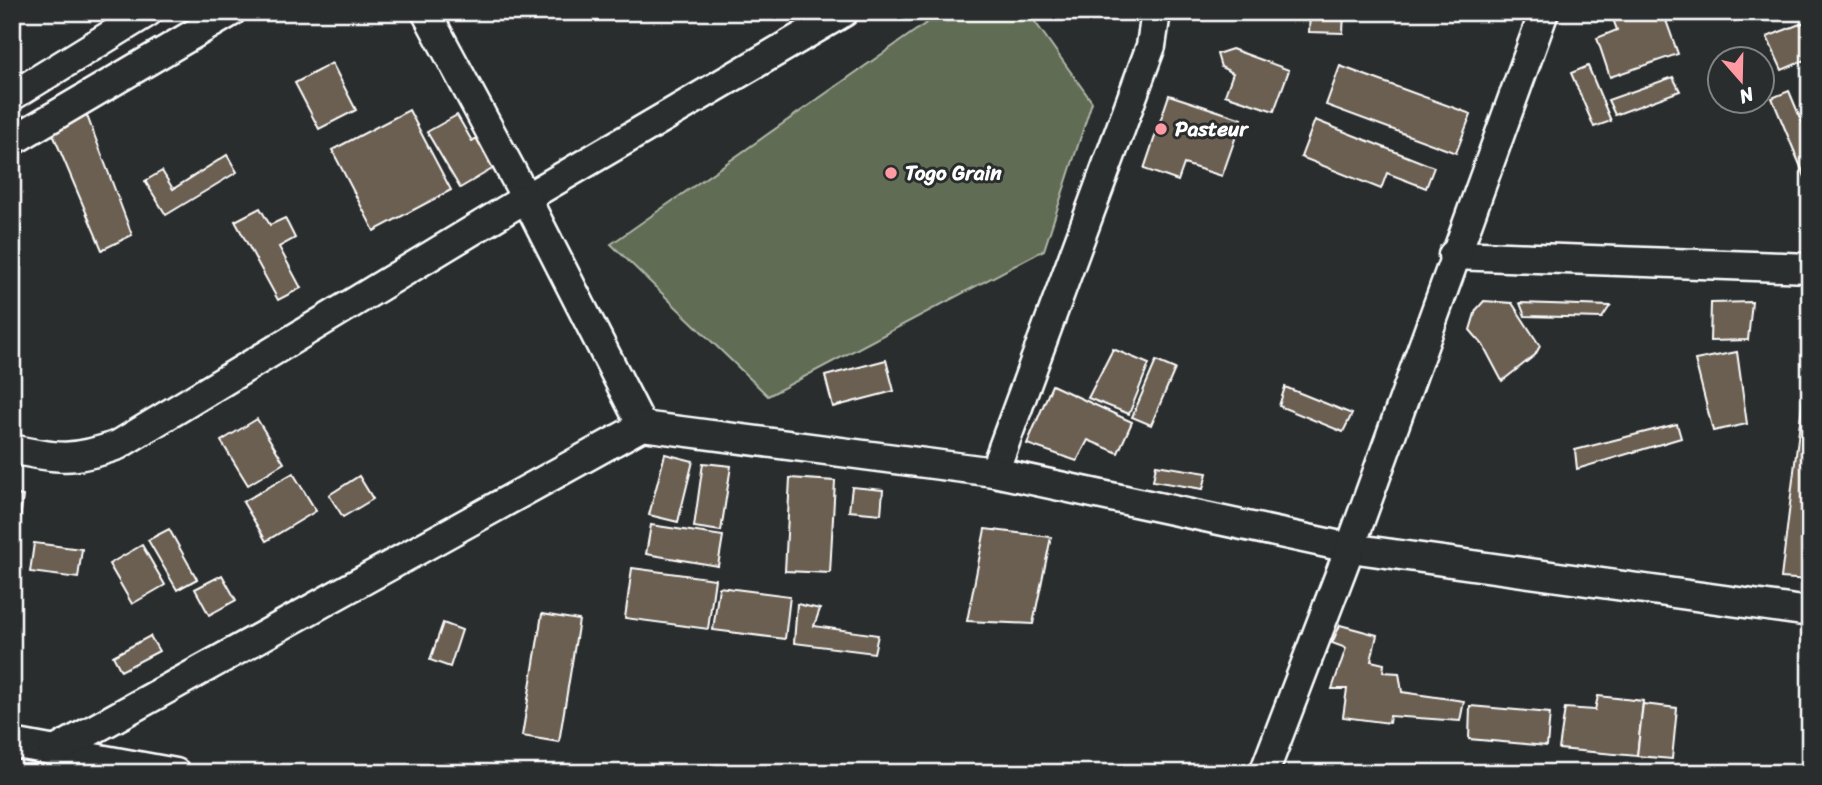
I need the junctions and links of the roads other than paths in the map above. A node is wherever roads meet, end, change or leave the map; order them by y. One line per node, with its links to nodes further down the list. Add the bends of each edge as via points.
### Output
1 (148, 12): 7 (street)
2 (231, 12): 8 (street)
3 (426, 12): 9 (street)
4 (844, 12): 9 (street)
5 (1156, 12): 14 (street, via 1151,46)
6 (1544, 12): 10 (street)
7 (12, 96)
8 (12, 141)
9 (526, 198): 12 (street); 13 (street, via 118,445 85,457 62,458)
10 (1453, 256): 11 (street); 15 (street)
11 (1810, 268)
12 (642, 426): 14 (street); 18 (street)
13 (12, 449)
14 (994, 472): 15 (street)
15 (1350, 548): 16 (street); 20 (street)
16 (1810, 612)
17 (12, 743): 18 (street)
18 (53, 752): 19 (street)
19 (176, 773)
20 (1264, 773)

